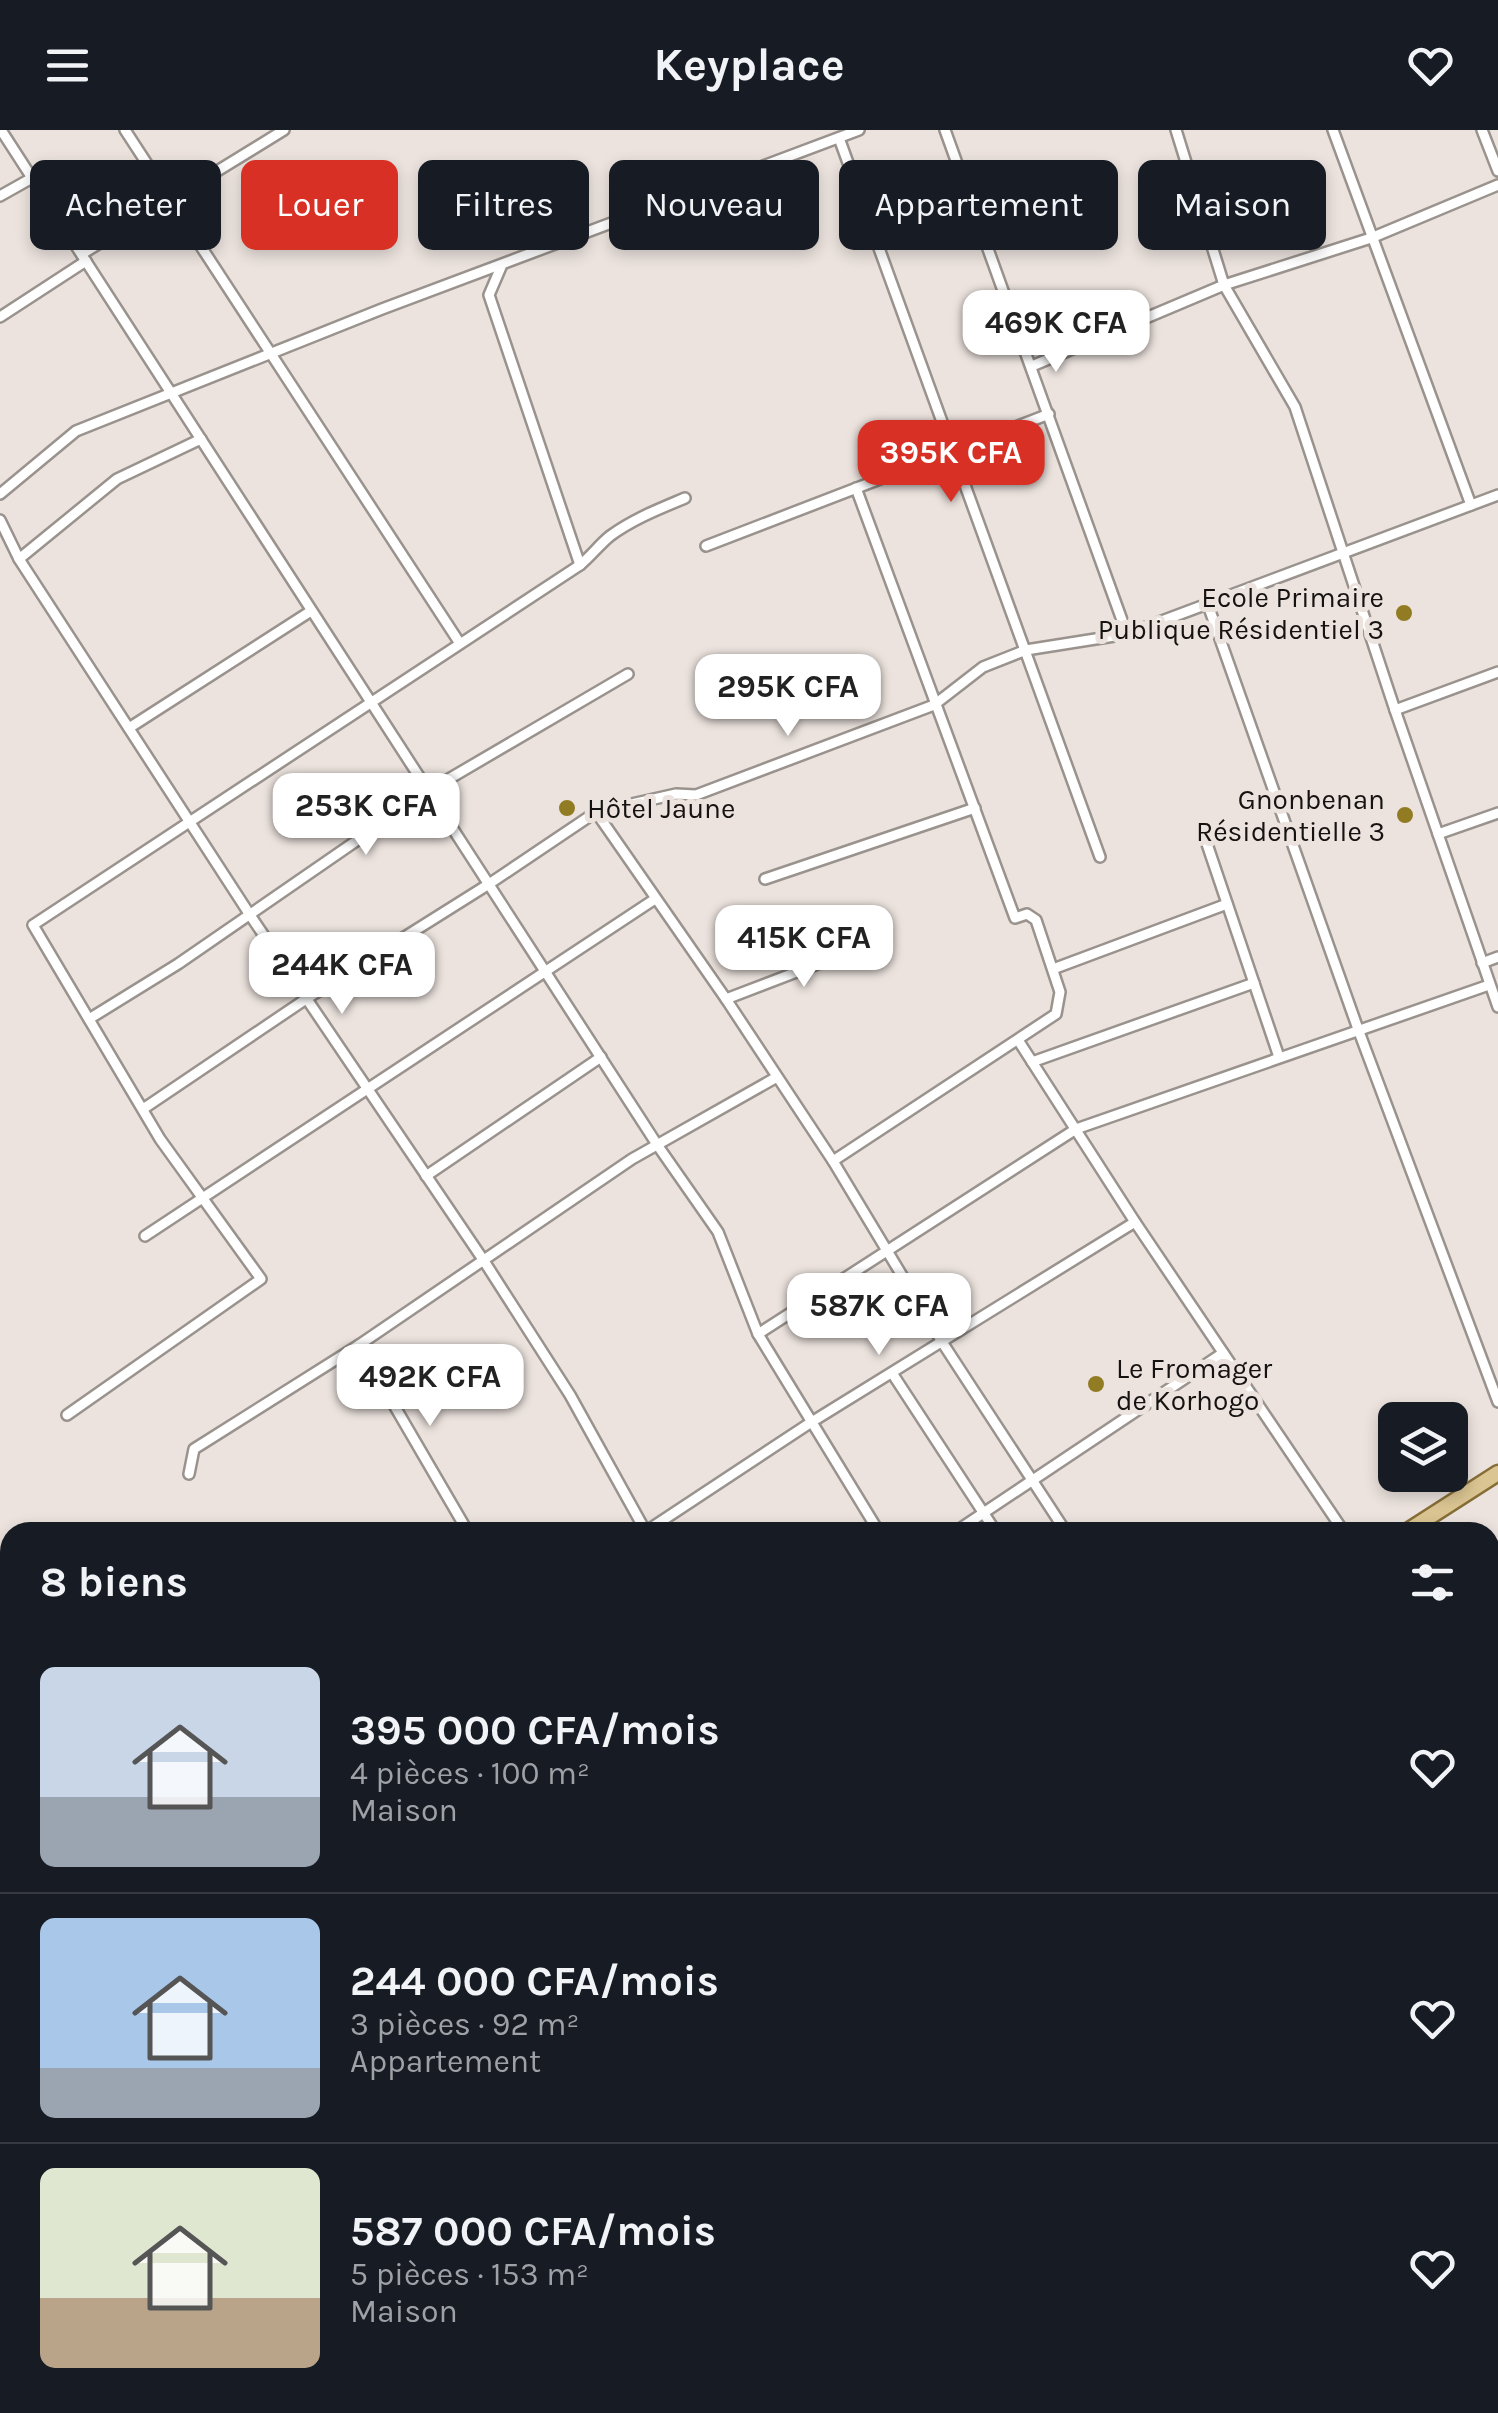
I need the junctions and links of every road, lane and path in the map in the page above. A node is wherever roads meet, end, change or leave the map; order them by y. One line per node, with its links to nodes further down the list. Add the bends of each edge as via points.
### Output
1 (2, 130): 13 (street)
2 (124, 130): 10 (street)
3 (284, 130): 11 (street)
4 (859, 130): 9 (street)
5 (945, 130): 26 (street)
6 (1176, 130): 23 (street)
7 (1333, 130): 17 (street)
8 (1482, 130): 12 (street)
9 (839, 138): 22 (street); 30 (street)
10 (143, 160)
11 (221, 169)
12 (1498, 171)
13 (30, 175)
14 (30, 179): 16 (street)
15 (1498, 185): 17 (street)
16 (0, 196)
17 (1371, 238): 23 (street); 35 (street)
18 (79, 250): 21 (street)
19 (96, 250): 21 (street)
20 (201, 250): 25 (street)
21 (84, 258): 24 (street); 27 (street)
22 (501, 267): 25 (street); 40 (street, via 488,295)
23 (1224, 285): 26 (street); 38 (street, via 1296,407)
24 (0, 318)
25 (269, 354): 27 (street); 44 (street)
26 (1032, 366): 28 (street)
27 (171, 393): 29 (street); 32 (street, via 76,431)
28 (1049, 414): 30 (street); 43 (street)
29 (200, 439): 39 (street, via 117,479); 42 (street)
30 (952, 452): 31 (street); 45 (street)
31 (856, 488): 37 (street); 49 (street)
32 (0, 494)
33 (1498, 494): 35 (street)
34 (685, 498): 40 (street, via 632,520)
35 (1471, 505): 38 (street)
36 (0, 520): 39 (street)
37 (706, 546)
38 (1344, 554): 41 (street); 50 (street)
39 (20, 559): 51 (street)
40 (580, 564): 44 (street)
41 (1208, 605): 43 (street); 76 (street)
42 (311, 611): 48 (street); 51 (street)
43 (1127, 634): 45 (street)
44 (459, 642): 48 (street)
45 (1026, 650): 49 (street, via 983,667); 59 (street)
46 (1498, 672): 50 (street)
47 (628, 674): 52 (street)
48 (369, 700): 52 (street); 56 (street)
49 (934, 704): 53 (street); 54 (street, via 696,795)
50 (1394, 710): 57 (street)
51 (128, 728): 56 (street)
52 (430, 790): 61 (street); 64 (street)
53 (975, 808): 60 (street); 68 (street, via 1015,918 1027,914 1036,920)
54 (596, 812): 61 (street); 62 (street)
55 (1498, 813): 57 (street)
56 (189, 822): 64 (street); 75 (street, via 33,925)
57 (1438, 834): 67 (street)
58 (1206, 841): 63 (street)
59 (1100, 857)
60 (765, 879)
61 (489, 884): 69 (street); 72 (street)
62 (655, 899): 69 (street); 73 (street)
63 (1227, 904): 68 (street); 70 (street)
64 (250, 914): 72 (street); 75 (street)
65 (867, 945): 73 (street)
66 (1498, 957): 67 (street)
67 (1482, 963): 71 (street)
68 (1053, 969): 77 (street, via 1060,992 1056,1014)
69 (544, 970): 79 (street); 82 (street)
70 (1254, 983): 78 (street); 80 (street)
71 (1490, 986): 74 (street); 76 (street)
72 (306, 999): 82 (street); 83 (street)
73 (726, 999): 81 (street)
74 (1498, 1007)
75 (89, 1019): 83 (street)
76 (1358, 1029): 78 (street); 98 (street)
77 (1018, 1040): 80 (street); 86 (street)
78 (1279, 1057): 84 (street)
79 (601, 1058): 85 (street); 87 (street)
80 (1032, 1062): 84 (street)
81 (778, 1077): 85 (street); 86 (street)
82 (367, 1088): 87 (street); 88 (street)
83 (143, 1110): 88 (street)
84 (1076, 1129): 89 (street); 91 (street)
85 (658, 1146): 92 (street); 93 (street, via 718,1232)
86 (832, 1161): 91 (street)
87 (426, 1176): 92 (street)
88 (202, 1198): 90 (street); 99 (street, via 262,1279)
89 (1135, 1222): 94 (street); 96 (street)
90 (144, 1236)
91 (885, 1249): 93 (street); 94 (street)
92 (484, 1261): 95 (street); 106 (street, via 570,1395)
93 (758, 1334): 100 (street)
94 (942, 1342): 97 (street); 103 (street)
95 (358, 1345): 102 (street, via 194,1449); 105 (street)
96 (1223, 1353): 103 (street); 112 (street)
97 (892, 1372): 100 (street); 104 (street)
98 (1498, 1402)
99 (67, 1415)
100 (810, 1423): 107 (street); 108 (street)
101 (1498, 1473): 113 (main road)
102 (188, 1474)
103 (1034, 1480): 104 (street); 111 (street)
104 (984, 1514): 109 (street); 110 (street)
105 (462, 1522)
106 (640, 1522)
107 (660, 1522)
108 (873, 1522)
109 (971, 1522)
110 (989, 1522)
111 (1060, 1522)
112 (1337, 1522)
113 (1422, 1522)

